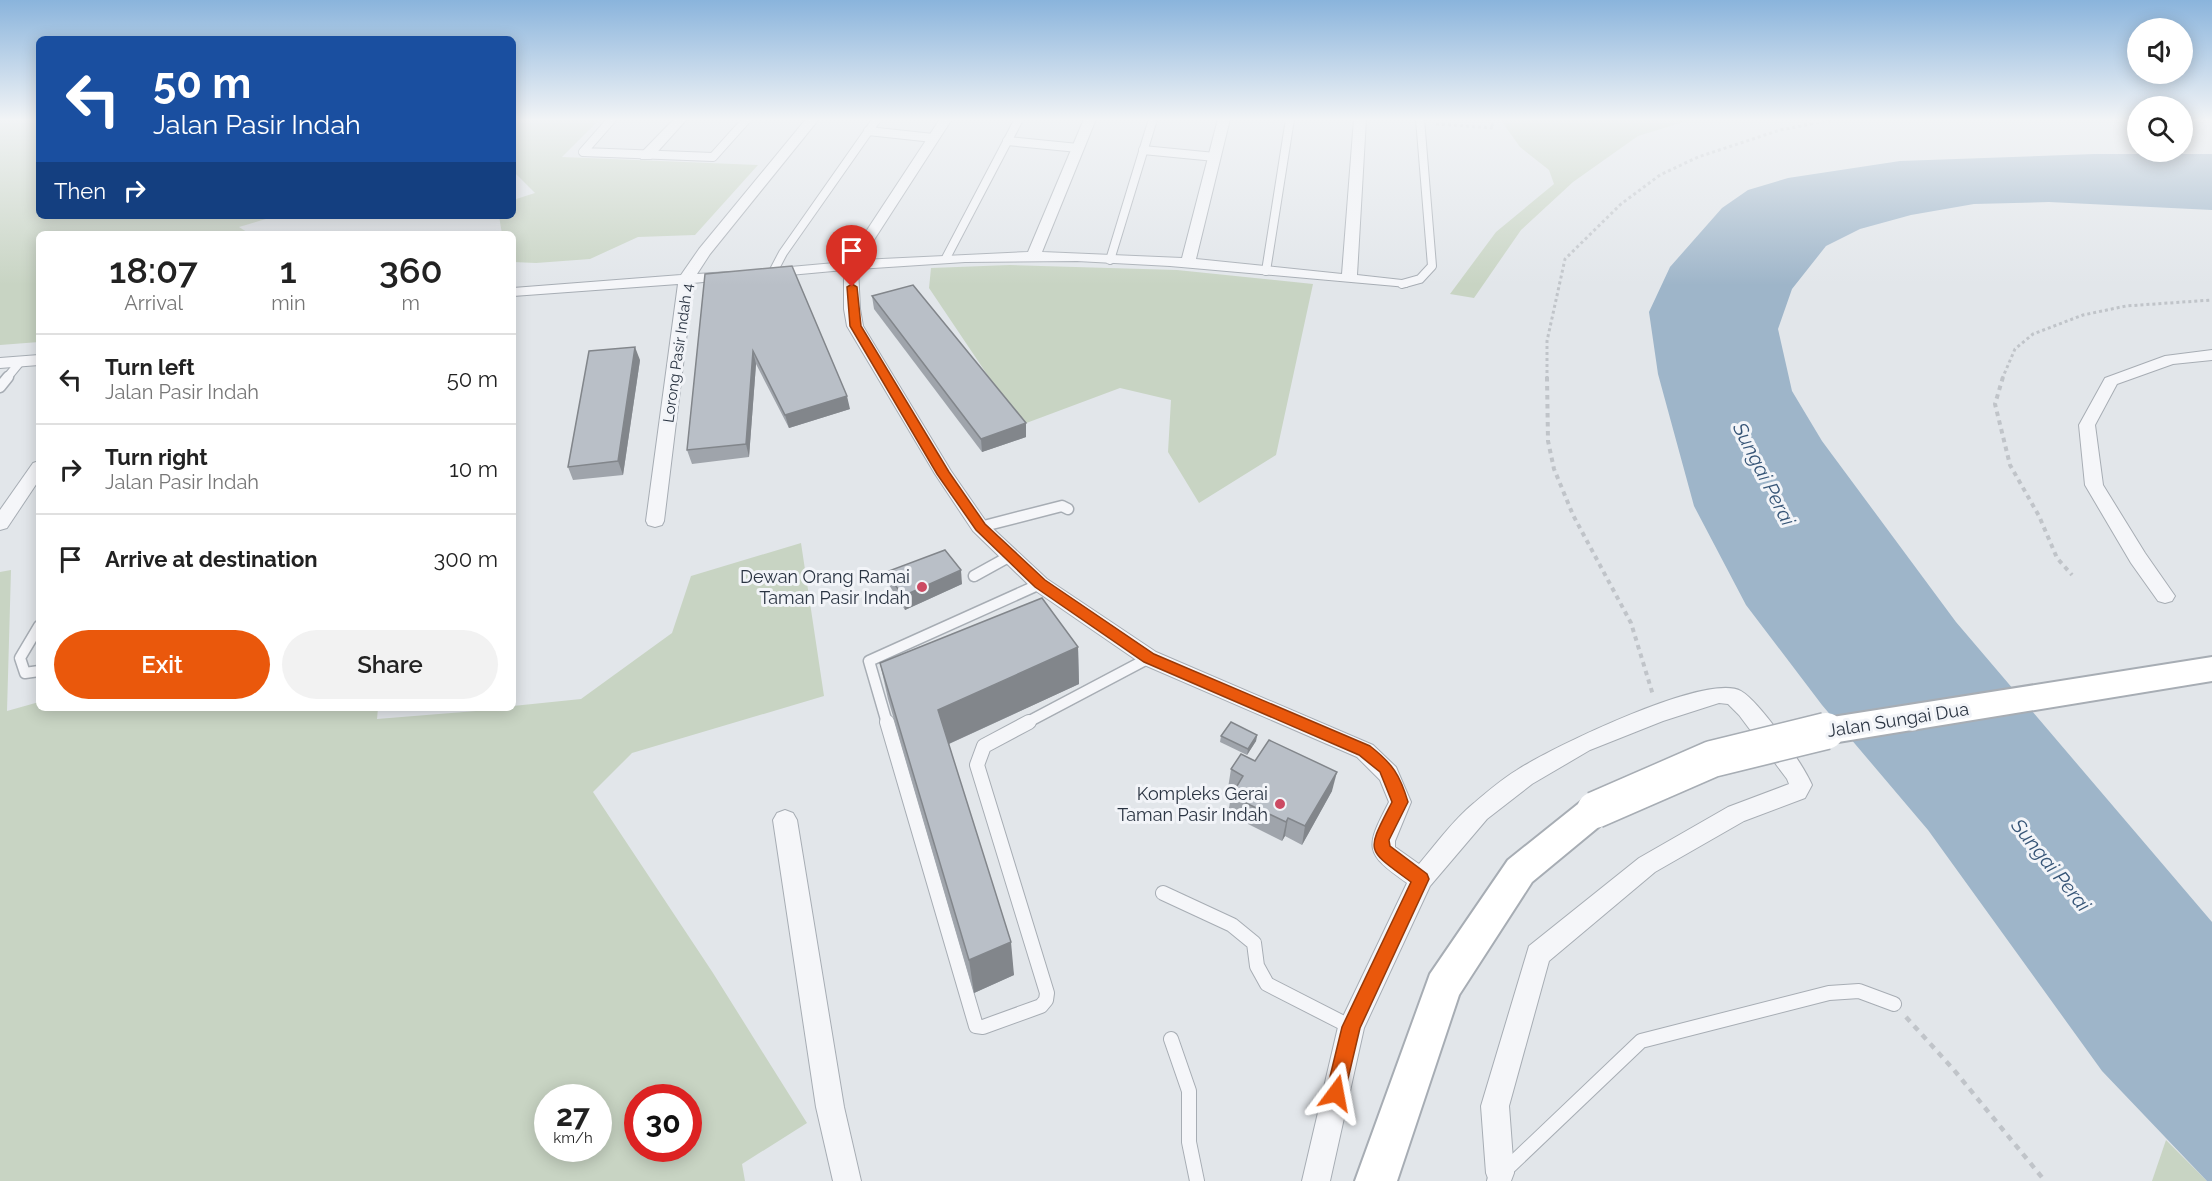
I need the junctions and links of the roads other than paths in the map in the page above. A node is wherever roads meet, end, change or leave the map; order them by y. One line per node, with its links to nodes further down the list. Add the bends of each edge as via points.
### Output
1 (768, 174): 18 (street, Lorong Pasir Indah 4)
2 (838, 174): 17 (lane)
3 (910, 174): 15 (street)
4 (990, 174): 12 (lane)
5 (1067, 174): 11 (street)
6 (1136, 174): 13 (lane)
7 (1211, 174): 14 (street)
8 (1281, 174): 16 (lane)
9 (1356, 174): 19 (street)
10 (1424, 174): 20 (lane, via 1432,266 1429,273)
11 (1033, 256): 12 (street); 13 (street)
12 (946, 258): 15 (street)
13 (1110, 260): 14 (street)
14 (1188, 263): 16 (street)
15 (852, 265): 17 (street); 31 (street, via 855,326)
16 (1266, 271): 19 (street)
17 (773, 272): 18 (street)
18 (686, 279): 21 (street); 29 (street, Lorong Pasir Indah 4)
19 (1349, 279): 20 (street)
20 (1402, 284)
21 (516, 292)
22 (2212, 354): 35 (street, via 2171,359 2111,381 2086,425 2094,485)
23 (36, 360): 24 (street)
24 (20, 362): 25 (street); 26 (lane)
25 (0, 363)
26 (0, 387)
27 (36, 471): 30 (street)
28 (1068, 509): 31 (lane, via 1062,506)
29 (655, 521)
30 (0, 524)
31 (980, 527): 32 (street)
32 (1012, 555): 33 (lane); 34 (street)
33 (974, 576)
34 (1040, 584): 37 (street); 37 (lane, via 869,661 976,1026 983,1027 1041,1006 1047,993 977,765 984,746)
35 (2165, 596)
36 (36, 631): 39 (lane, via 20,658 25,673)
37 (1149, 658): 41 (street, via 1365,751 1386,768 1400,802 1381,840 1382,848)
38 (2212, 669): 50 (main road, Jalan Sungai Dua, bridge, via 1826,731 1712,759 1595,810 1520,871 1443,987)
39 (36, 671)
40 (784, 820): 47 (street, via 830,1107)
41 (1421, 879): 44 (street); 46 (street, via 1479,813 1524,777 1582,744 1719,695 1734,698 1747,709 1801,785 1797,791 1736,814 1647,865 1538,954 1495,1106)
42 (1163, 893): 44 (lane, via 1232,925 1254,943 1257,966 1267,984)
43 (1894, 1004): 46 (lane, via 1859,991 1829,993 1641,1041)
44 (1351, 1027): 49 (street)
45 (1171, 1039): 48 (lane, via 1189,1091 1189,1142)
46 (1497, 1177)
47 (847, 1181)
48 (1197, 1181)
49 (1316, 1181)
50 (1376, 1181)

